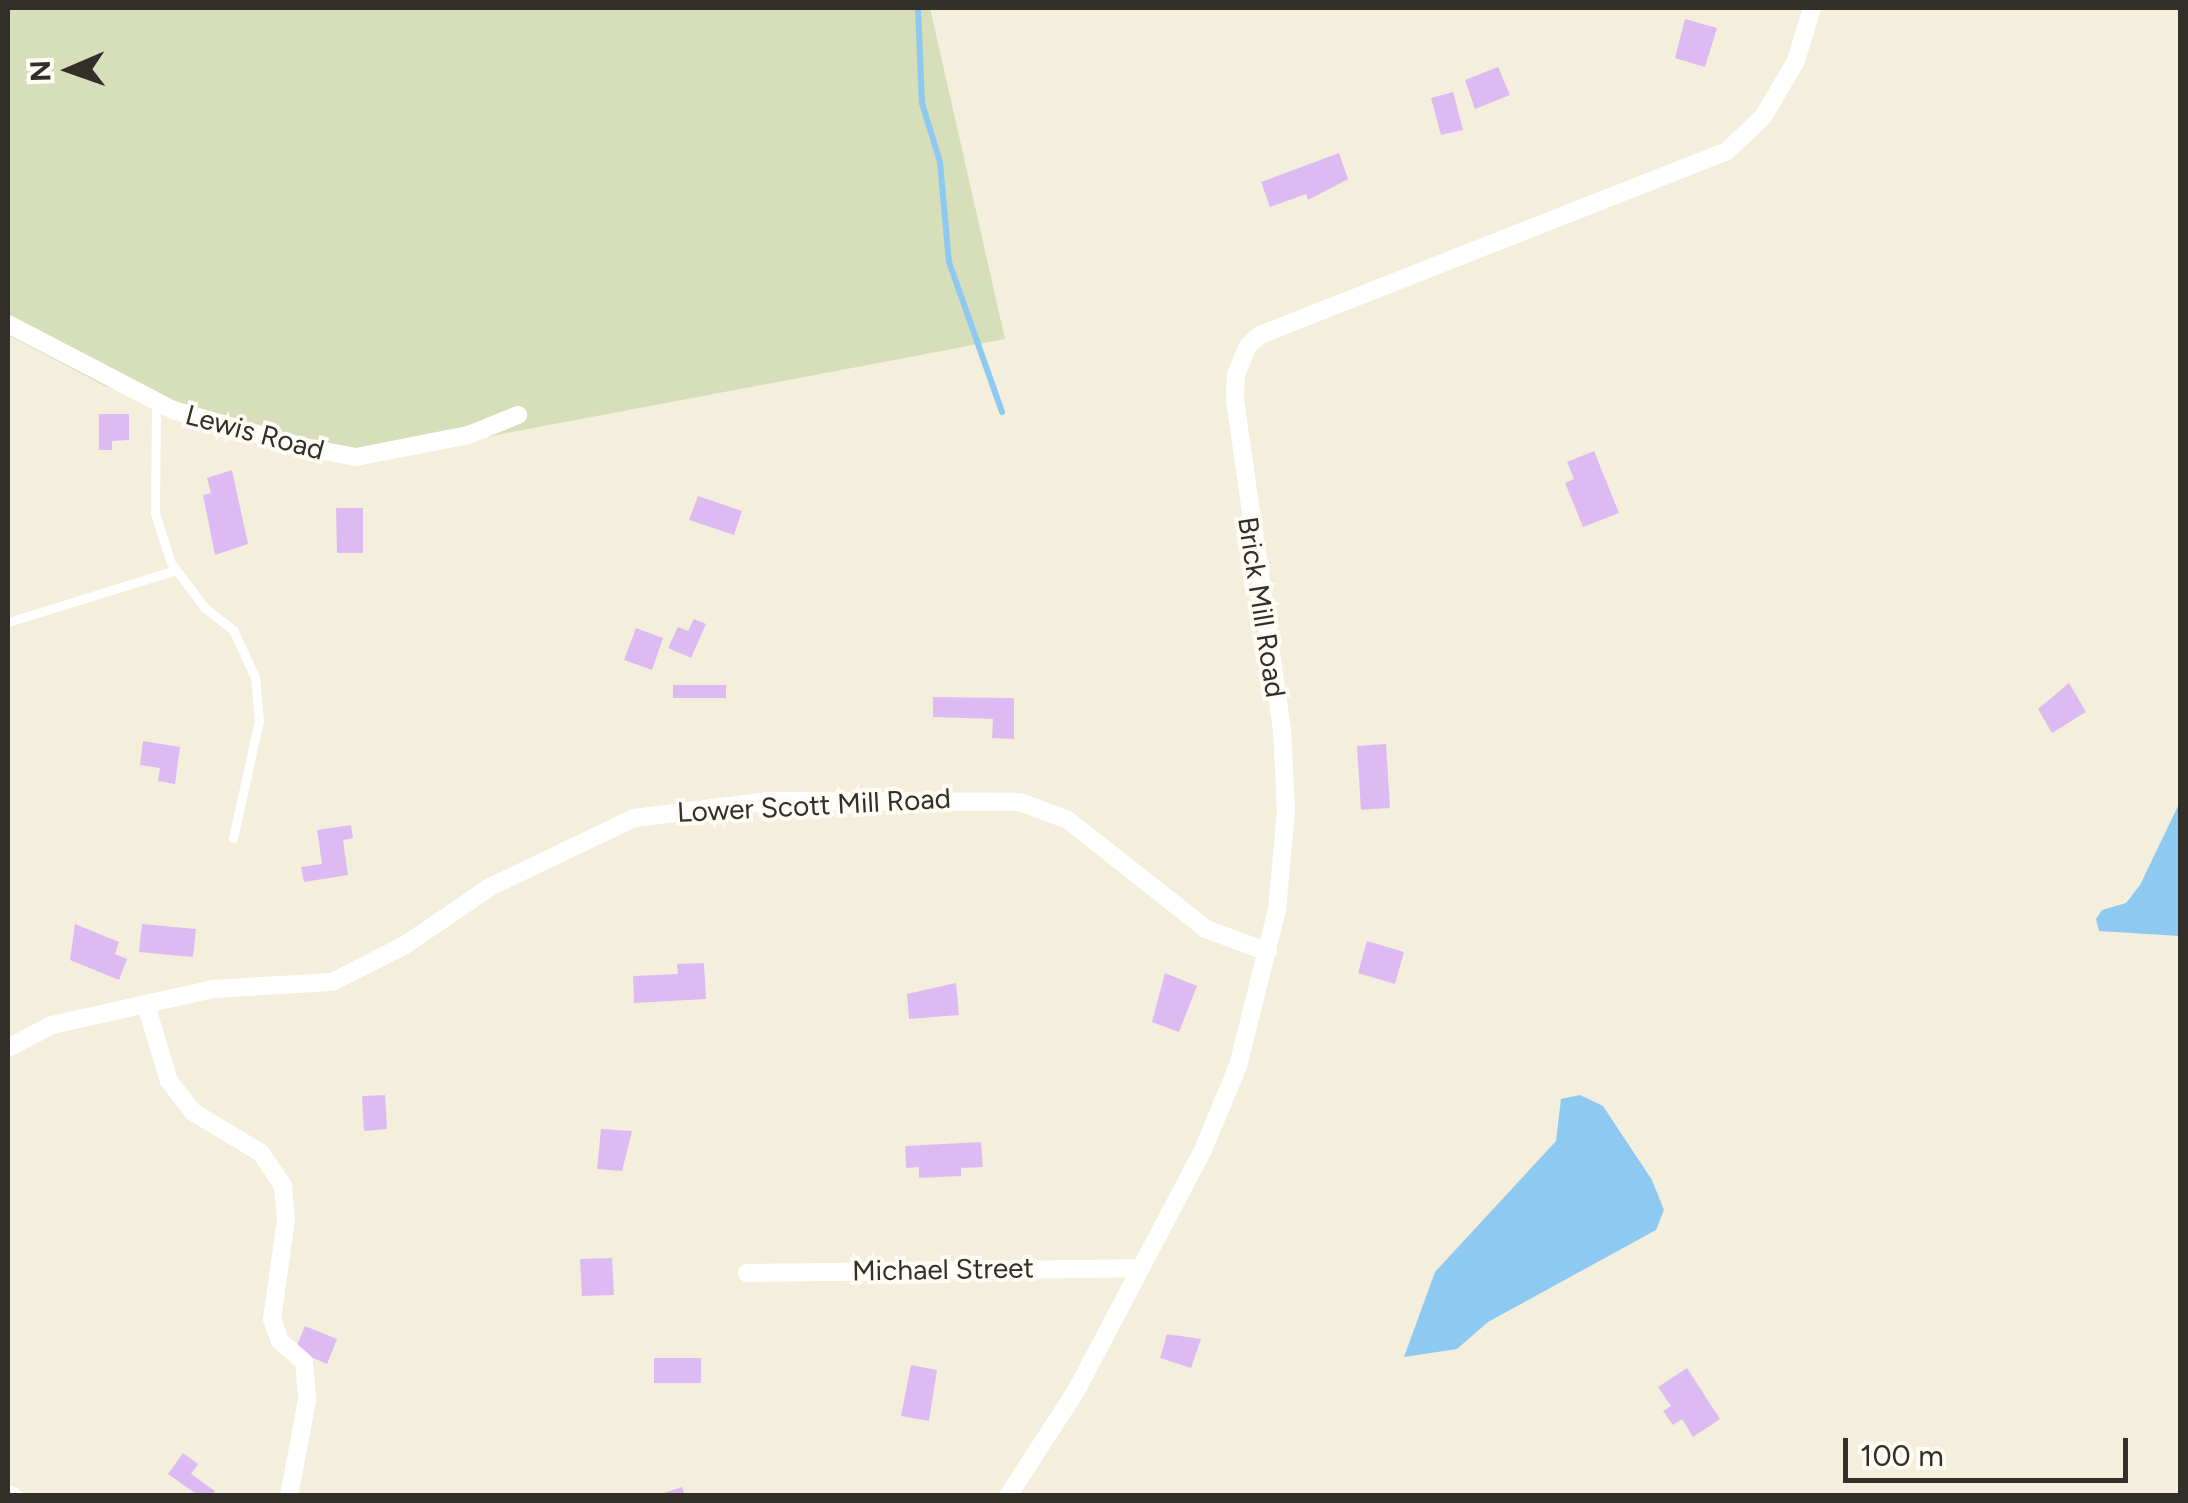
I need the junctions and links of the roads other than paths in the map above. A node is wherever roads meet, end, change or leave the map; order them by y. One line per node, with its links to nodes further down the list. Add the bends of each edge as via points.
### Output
1 (1812, 8): 8 (street, Brick Mill Road, via 1796,61 1763,116 1727,152 1260,335 1248,346 1236,374 1238,454 1282,730 1286,812)
2 (8, 324): 3 (street, Lewis Road)
3 (156, 401): 4 (street, Lewis Road, via 232,428 356,457 468,435); 5 (lane, via 155,513)
4 (518, 415)
5 (176, 570): 6 (lane); 7 (lane, via 205,608 233,630 254,677 259,720)
6 (8, 622)
7 (233, 838)
8 (1268, 952): 9 (street, Lower Scott Mill Road, via 1206,929 1068,820 1020,802 768,802 634,818 490,887 405,945 332,982 246,984); 11 (street, Brick Mill Road, via 1238,1066 1203,1150)
9 (146, 1005): 10 (street, Lower Scott Mill Road, via 52,1025); 13 (street, via 168,1081 193,1112 261,1153 283,1186 286,1220 272,1319 280,1340 304,1362 307,1400)
10 (8, 1048)
11 (1139, 1268): 12 (street, Michael Street); 14 (street, Brick Mill Road, via 1076,1391)
12 (748, 1272)
13 (289, 1496)
14 (1008, 1496)

